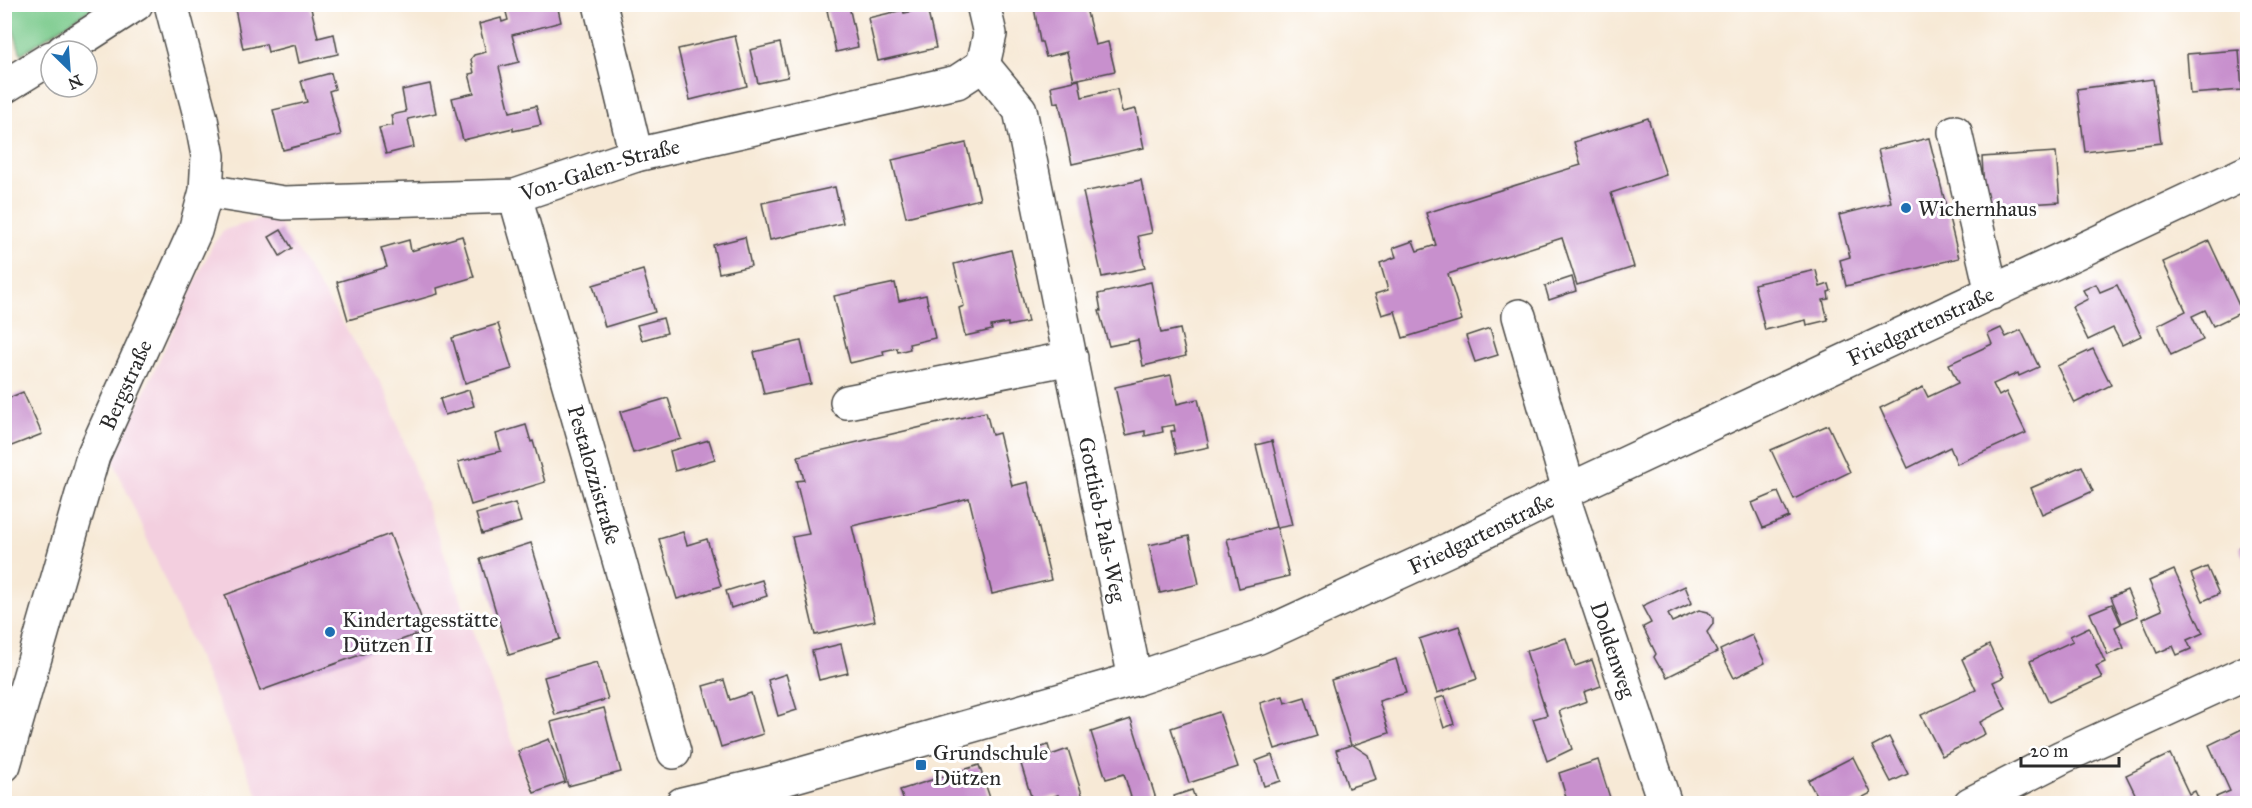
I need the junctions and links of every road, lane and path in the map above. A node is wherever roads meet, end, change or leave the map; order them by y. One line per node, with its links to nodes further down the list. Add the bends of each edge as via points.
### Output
1 (136, 4): 5 (street)
2 (171, 4): 12 (street, Bergstraße, via 208,156)
3 (600, 4): 10 (street)
4 (983, 4): 7 (street, via 990,34)
5 (82, 39)
6 (39, 65): 8 (street)
7 (983, 65): 10 (street, Von-Galen-Straße, via 957,82); 16 (street, Gottlieb-Pals-Weg, via 1020,110)
8 (4, 87)
9 (1955, 132): 14 (street)
10 (636, 156): 13 (street, Von-Galen-Straße)
11 (2247, 172): 14 (street, Friedgartenstraße)
12 (206, 191): 13 (street, Von-Galen-Straße, via 284,203); 22 (street, Bergstraße, via 195,231 93,456)
13 (515, 196): 21 (street, Pestalozzistraße)
14 (1992, 293): 18 (street, Friedgartenstraße)
15 (1519, 316): 18 (street, Doldenweg)
16 (1071, 358): 17 (street); 20 (street, Gottlieb-Pals-Weg)
17 (847, 402)
18 (1566, 492): 20 (street, Friedgartenstraße, via 1259,637); 24 (street, Doldenweg)
19 (2247, 672): 25 (street)
20 (1135, 680): 23 (street, Friedgartenstraße)
21 (674, 752)
22 (4, 765)
23 (682, 804)
24 (1665, 804)
25 (1970, 804)

